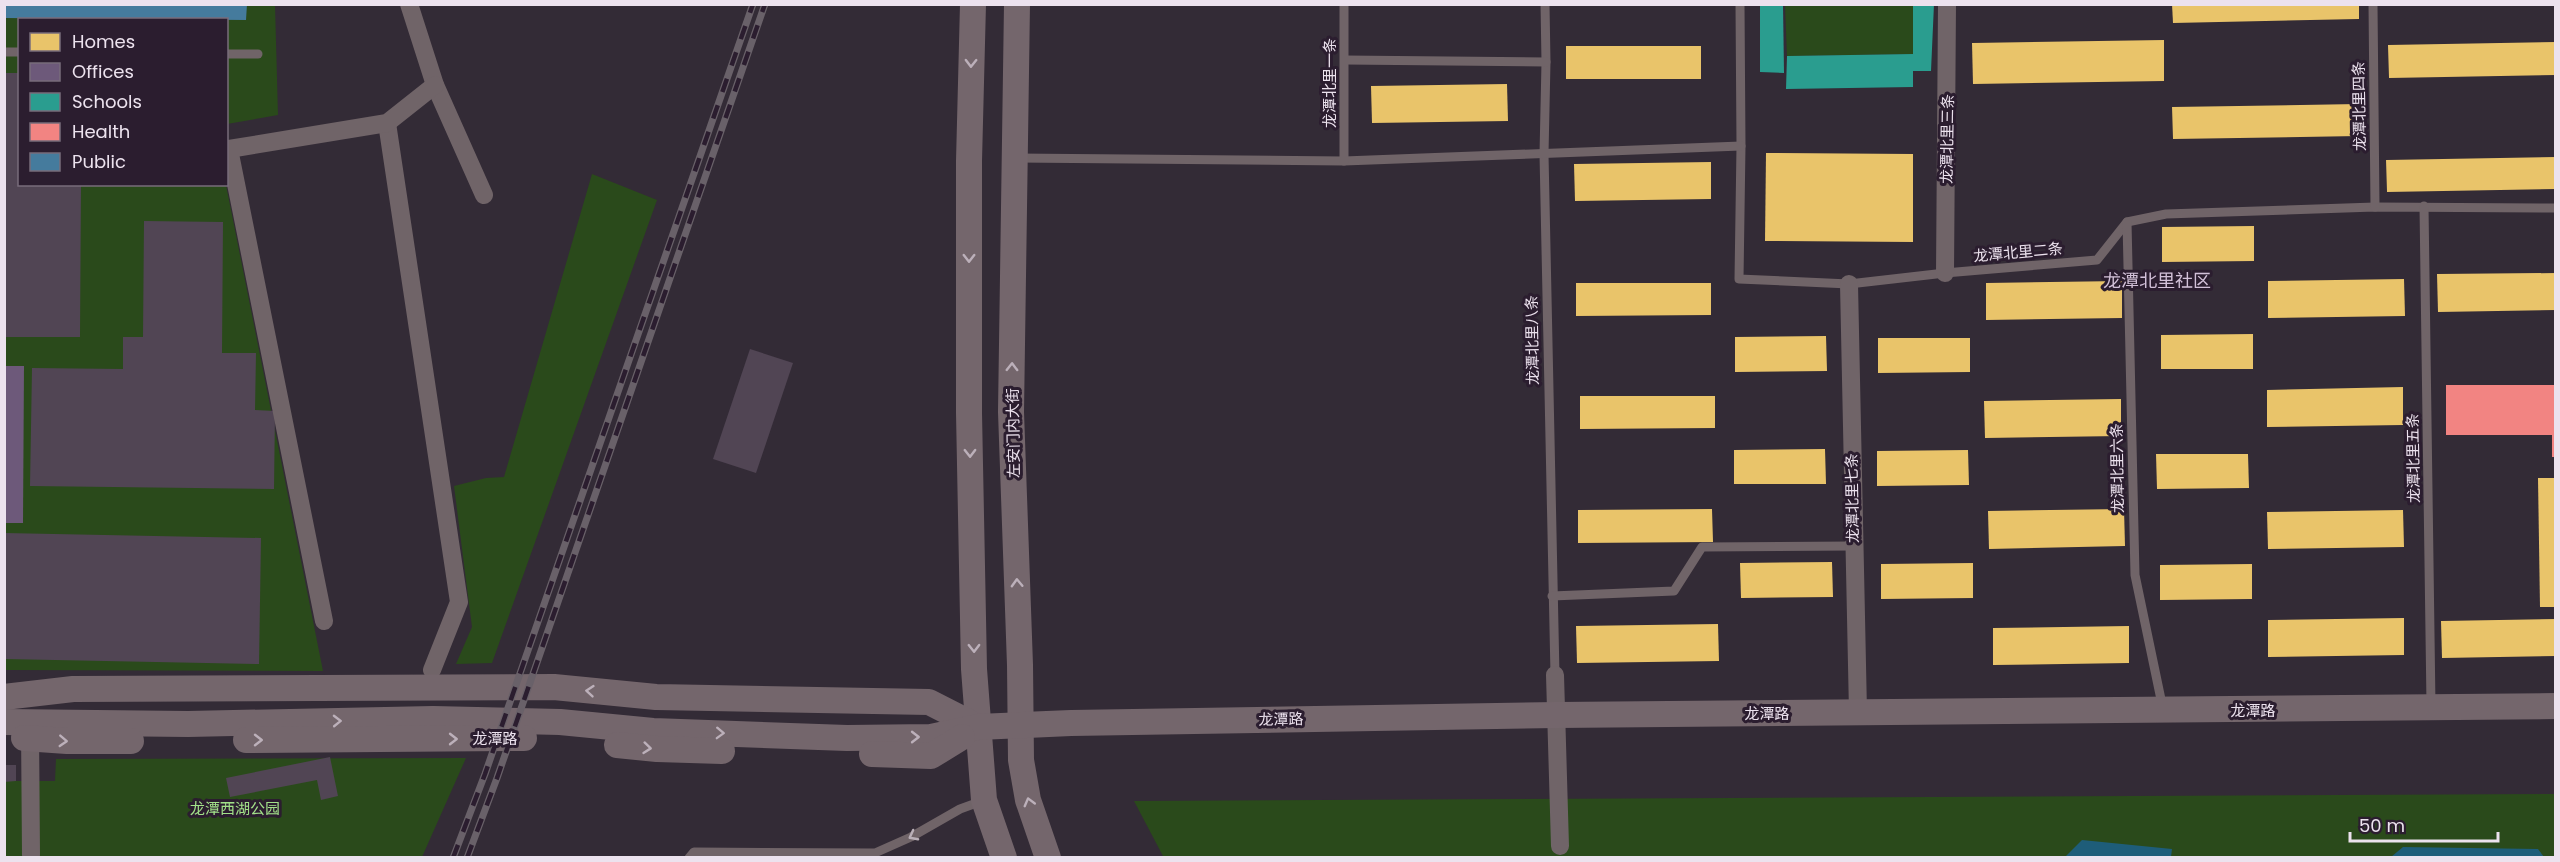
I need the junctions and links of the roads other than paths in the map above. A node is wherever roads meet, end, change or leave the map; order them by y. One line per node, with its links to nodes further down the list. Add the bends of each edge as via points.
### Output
1 (409, 4): 13 (street)
2 (973, 4): 40 (street, one-way to 40, via 969,412)
3 (1017, 4): 17 (street, 左安门内大街)
4 (1344, 4): 11 (lane, 龙潭北里一条)
5 (1545, 4): 12 (lane, 龙潭北里八条)
6 (1740, 4): 15 (lane, 龙潭北里二条)
7 (1947, 4): 24 (street, 龙潭北里三条)
8 (2373, 4): 21 (lane, 龙潭北里四条)
9 (228, 54): 10 (lane)
10 (258, 54)
11 (1345, 60): 12 (lane); 18 (lane, 龙潭北里一条)
12 (1546, 62): 16 (lane, 龙潭北里八条)
13 (435, 85): 14 (street); 19 (street)
14 (387, 123): 28 (street, via 229,149); 29 (street, via 459,602)
15 (1742, 146): 16 (lane); 25 (lane, 龙潭北里二条, via 1739,279)
16 (1544, 154): 18 (lane); 27 (lane, 龙潭北里八条)
17 (1014, 158): 18 (lane); 39 (street, 左安门内大街, one-way to 17, via 1011,412)
18 (1344, 161)
19 (484, 195)
20 (2424, 206): 21 (lane); 22 (lane); 34 (lane, 龙潭北里五条)
21 (2375, 207): 23 (lane, via 2166,214)
22 (2556, 208)
23 (2127, 222): 24 (lane, 龙潭北里二条, via 2097,260); 35 (lane, 龙潭北里六条, via 2135,575)
24 (1945, 273): 25 (lane, 龙潭北里二条)
25 (1849, 284): 26 (street, 龙潭北里七条)
26 (1853, 546): 27 (lane, via 1702,547 1674,591); 36 (street, 龙潭北里七条)
27 (1552, 596): 30 (lane, 龙潭北里八条)
28 (324, 621)
29 (432, 670)
30 (1555, 675): 37 (street)
31 (4, 697): 40 (street, one-way to 31, via 929,702 656,697 554,687 73,689)
32 (4, 706): 40 (street, 龙潭路, via 564,706 657,714 929,715)
33 (2556, 706): 34 (street, 龙潭路)
34 (2432, 709): 35 (street, 龙潭路)
35 (2163, 711): 36 (street, 龙潭路)
36 (1858, 712): 37 (street, 龙潭路)
37 (1557, 715): 39 (street, 龙潭路); 44 (street)
38 (4, 722): 41 (street, 龙潭路)
39 (1020, 725): 40 (street, 龙潭路); 48 (street, 左安门内大街, one-way to 39, via 1028,800)
40 (978, 728): 41 (street, 龙潭路, one-way to 40, via 433,719 847,738 931,737); 43 (street)
41 (30, 730): 42 (street, 龙潭路); 45 (street)
42 (4, 737)
43 (984, 800): 46 (lane, one-way to 46, via 875,853 694,852); 47 (street)
44 (1560, 846)
45 (31, 857)
46 (689, 858)
47 (1004, 858)
48 (1047, 858)

